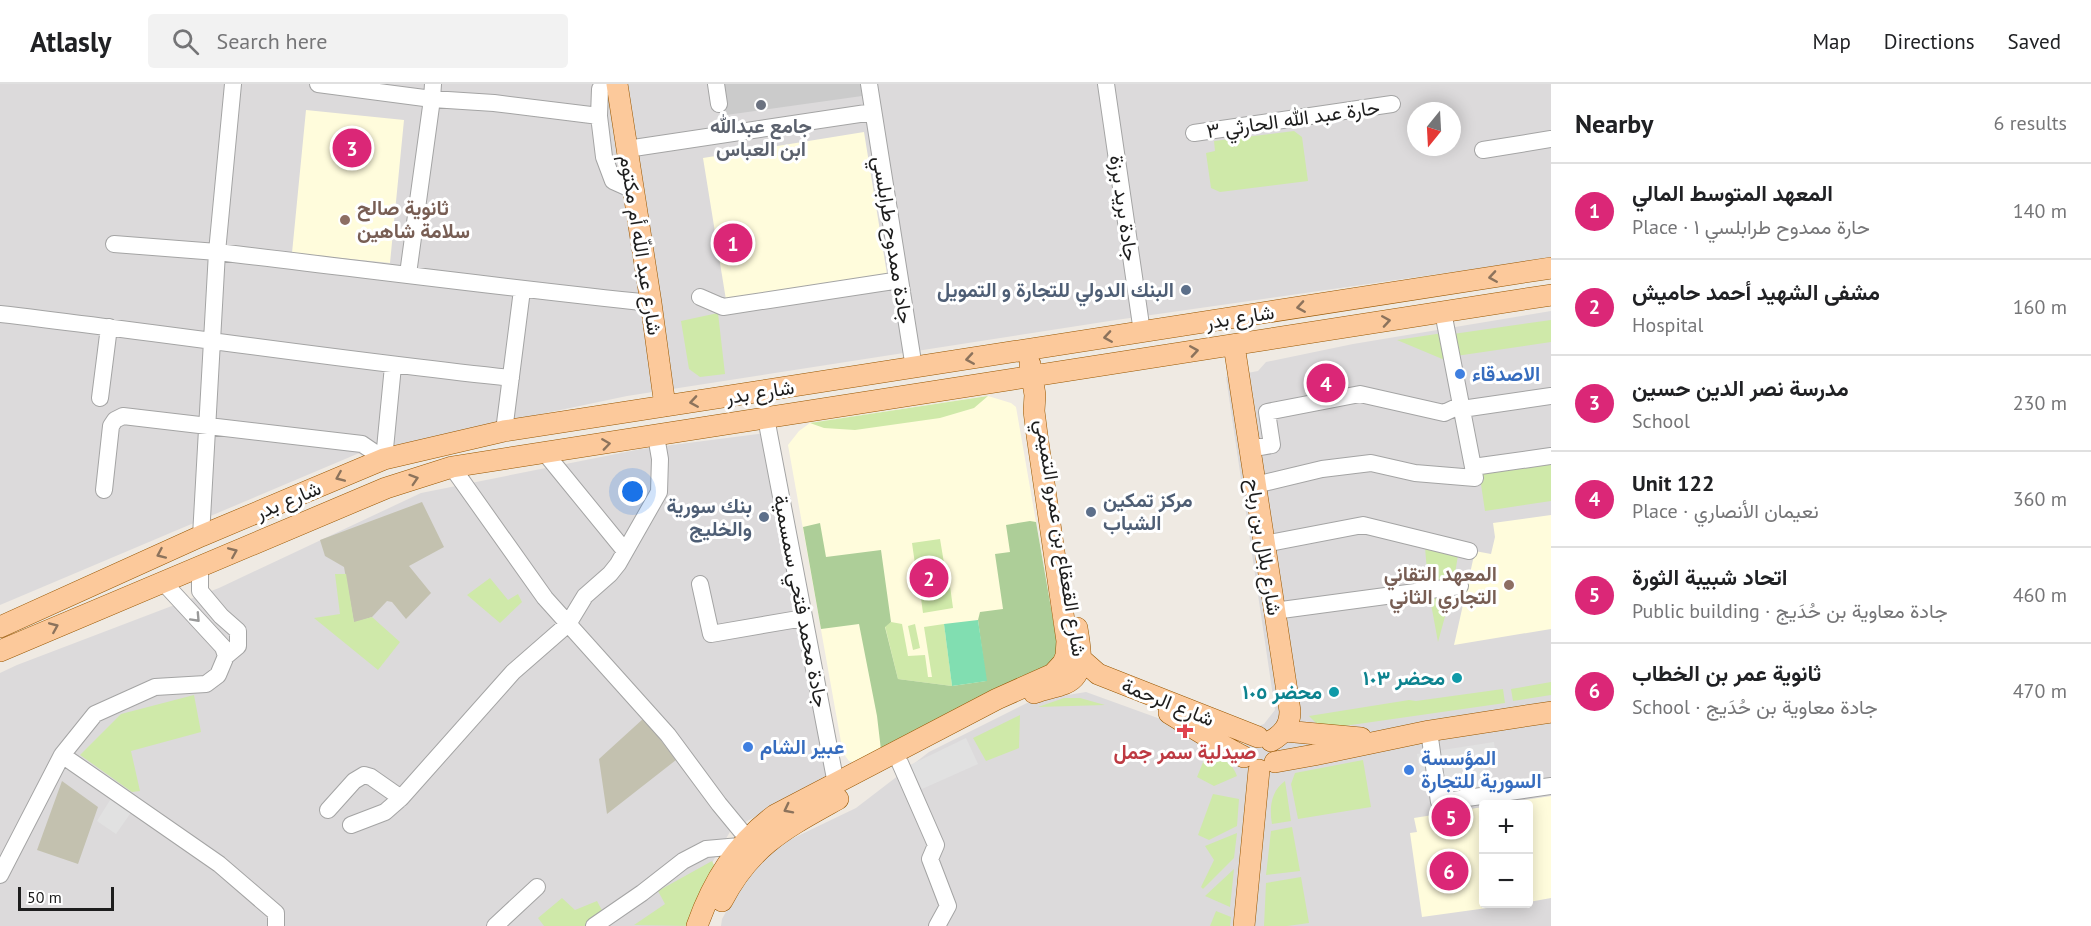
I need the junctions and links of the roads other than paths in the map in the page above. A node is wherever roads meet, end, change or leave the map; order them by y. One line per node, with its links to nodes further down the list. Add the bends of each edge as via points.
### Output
1 (233, 84): 19 (street)
2 (318, 84): 8 (street)
3 (604, 84): 12 (street, via 600,89)
4 (617, 84): 15 (main road, شارع عبد اللّه أم مكتوم)
5 (716, 84): 9 (street)
6 (869, 84): 11 (street, جادة ممدوح طرابلسي)
7 (1106, 84): 30 (street, جادة بريد برزة)
8 (432, 91): 12 (street); 21 (street)
9 (719, 104)
10 (1392, 104): 13 (street, حارة عبد الله الحارثي ٣)
11 (873, 112): 15 (street); 22 (street, جادة ممدوح طرابلسي)
12 (599, 116): 17 (street, via 604,157 613,181)
13 (1194, 134)
14 (1551, 139): 16 (street)
15 (627, 150): 17 (main road, شارع عبد اللّه أم مكتوم)
16 (1483, 150)
17 (633, 189): 26 (main road, شارع عبد اللّه أم مكتوم)
18 (114, 244): 19 (street)
19 (217, 252): 21 (street); 31 (street)
20 (1551, 268): 30 (main road, شارع بدر, one-way to 30)
21 (408, 274): 23 (street)
22 (900, 280): 25 (street, via 725,306); 35 (street, جادة ممدوح طرابلسي)
23 (522, 290): 26 (street); 36 (street)
24 (1551, 295): 27 (main road, شارع بدر)
25 (700, 297)
26 (651, 303): 40 (main road, شارع عبد اللّه أم مكتوم)
27 (1443, 312): 32 (main road, شارع بدر, one-way to 27); 41 (street)
28 (0, 314): 29 (street)
29 (109, 327): 31 (street); 39 (street)
30 (1142, 332): 33 (main road, شارع بدر, one-way to 33)
31 (211, 341): 34 (street); 43 (street)
32 (1234, 345): 37 (main road, شارع بدر, one-way to 32); 46 (main road, شارع بلال بن رباح)
33 (1028, 350): 35 (main road, شارع بدر, one-way to 35); 37 (main road, شارع القعقاع بن عمرو التميمي)
34 (393, 366): 36 (street); 49 (street)
35 (914, 368): 40 (main road, شارع بدر, one-way to 40)
36 (511, 378): 44 (street)
37 (1034, 386): 42 (main road, شارع بدر); 69 (main road, شارع القعقاع بن عمرو التميمي, via 1035,419)
38 (1551, 396): 41 (street)
39 (99, 398)
40 (665, 406): 44 (main road, شارع بدر)
41 (1461, 407): 46 (street, via 1444,413 1360,394 1303,404 1267,412 1272,445); 51 (street)
42 (766, 418): 45 (main road, شارع بدر); 63 (street, جادة محمد فتحي سمسمية)
43 (208, 427): 49 (street, via 362,444); 53 (street, via 123,416 115,420 111,426); 54 (street)
44 (504, 431): 49 (main road, شارع بدر)
45 (656, 436): 47 (main road, شارع بدر, one-way to 45); 56 (street, via 660,459 658,492)
46 (1249, 448): 52 (main road, شارع بلال بن رباح)
47 (545, 453): 50 (main road, شارع بدر); 56 (street)
48 (1551, 456): 51 (street)
49 (384, 459): 54 (main road, شارع بدر, one-way to 54)
50 (452, 467): 58 (main road, شارع بدر, one-way to 50, via 386,488); 65 (street, via 545,598)
51 (1473, 467): 52 (street, via 1475,478 1415,473 1371,464 1322,469)
52 (1255, 485): 55 (main road, شارع بلال بن رباح)
53 (104, 490)
54 (201, 536): 64 (main road, شارع بدر, one-way to 64)
55 (1264, 544): 57 (street, via 1363,525); 62 (main road, شارع بلال بن رباح)
56 (625, 550): 65 (street, via 610,574 585,596)
57 (1469, 551)
58 (200, 566): 59 (main road, شارع بدر); 68 (street, via 200,591 238,631 238,646)
59 (162, 582): 66 (main road, شارع بدر, one-way to 59); 68 (street, one-way to 68, via 223,647)
60 (700, 584): 63 (street, via 711,634)
61 (1460, 586): 62 (street)
62 (1274, 611): 73 (main road, شارع بلال بن رباح, via 1290,711 1288,725)
63 (804, 618): 76 (street, جادة محمد فتحي سمسمية)
64 (9, 623): 66 (main road)
65 (568, 624): 78 (street, via 513,672); 81 (street, via 668,735)
66 (24, 640): 67 (main road, شارع بدر)
67 (0, 651)
68 (226, 656): 74 (street, via 218,675 206,684 155,687 94,714)
69 (1069, 667): 73 (main road, شارع الرحمة, via 1098,674); 75 (main road, شارع القعقاع بن عمرو التميمي, via 1033,693); 76 (main road, شارع القعقاع بن عمرو التميمي, via 997,699)
70 (1551, 712): 71 (main road, شارع الرحمة)
71 (1429, 730): 72 (main road, شارع الرحمة); 77 (street, via 1439,802)
72 (1378, 740): 73 (main road, شارع الرحمة); 73 (main road, شارع الرحمة, via 1314,755)
73 (1265, 749): 90 (main road, شارع بلال بن رباح)
74 (62, 755): 82 (street); 84 (street, via 219,864 276,912)
75 (900, 763): 88 (main road, شارع القعقاع بن عمرو التميمي, via 785,829 760,848 736,876); 89 (street, via 935,842 931,861 948,906)
76 (836, 784): 81 (main road, شارع القعقاع بن عمرو التميمي, one-way to 81, via 775,815)
77 (1551, 786)
78 (401, 798): 79 (street, via 364,775); 80 (street, via 385,812)
79 (328, 810)
80 (351, 825)
81 (743, 842): 86 (street, via 706,849 683,861); 87 (main road, شارع القعقاع بن عمرو التميمي, via 718,879)
82 (0, 875)
83 (537, 887): 85 (street)
84 (276, 926)
85 (495, 926)
86 (594, 926)
87 (697, 926)
88 (711, 926)
89 (937, 926)
90 (1244, 926)

